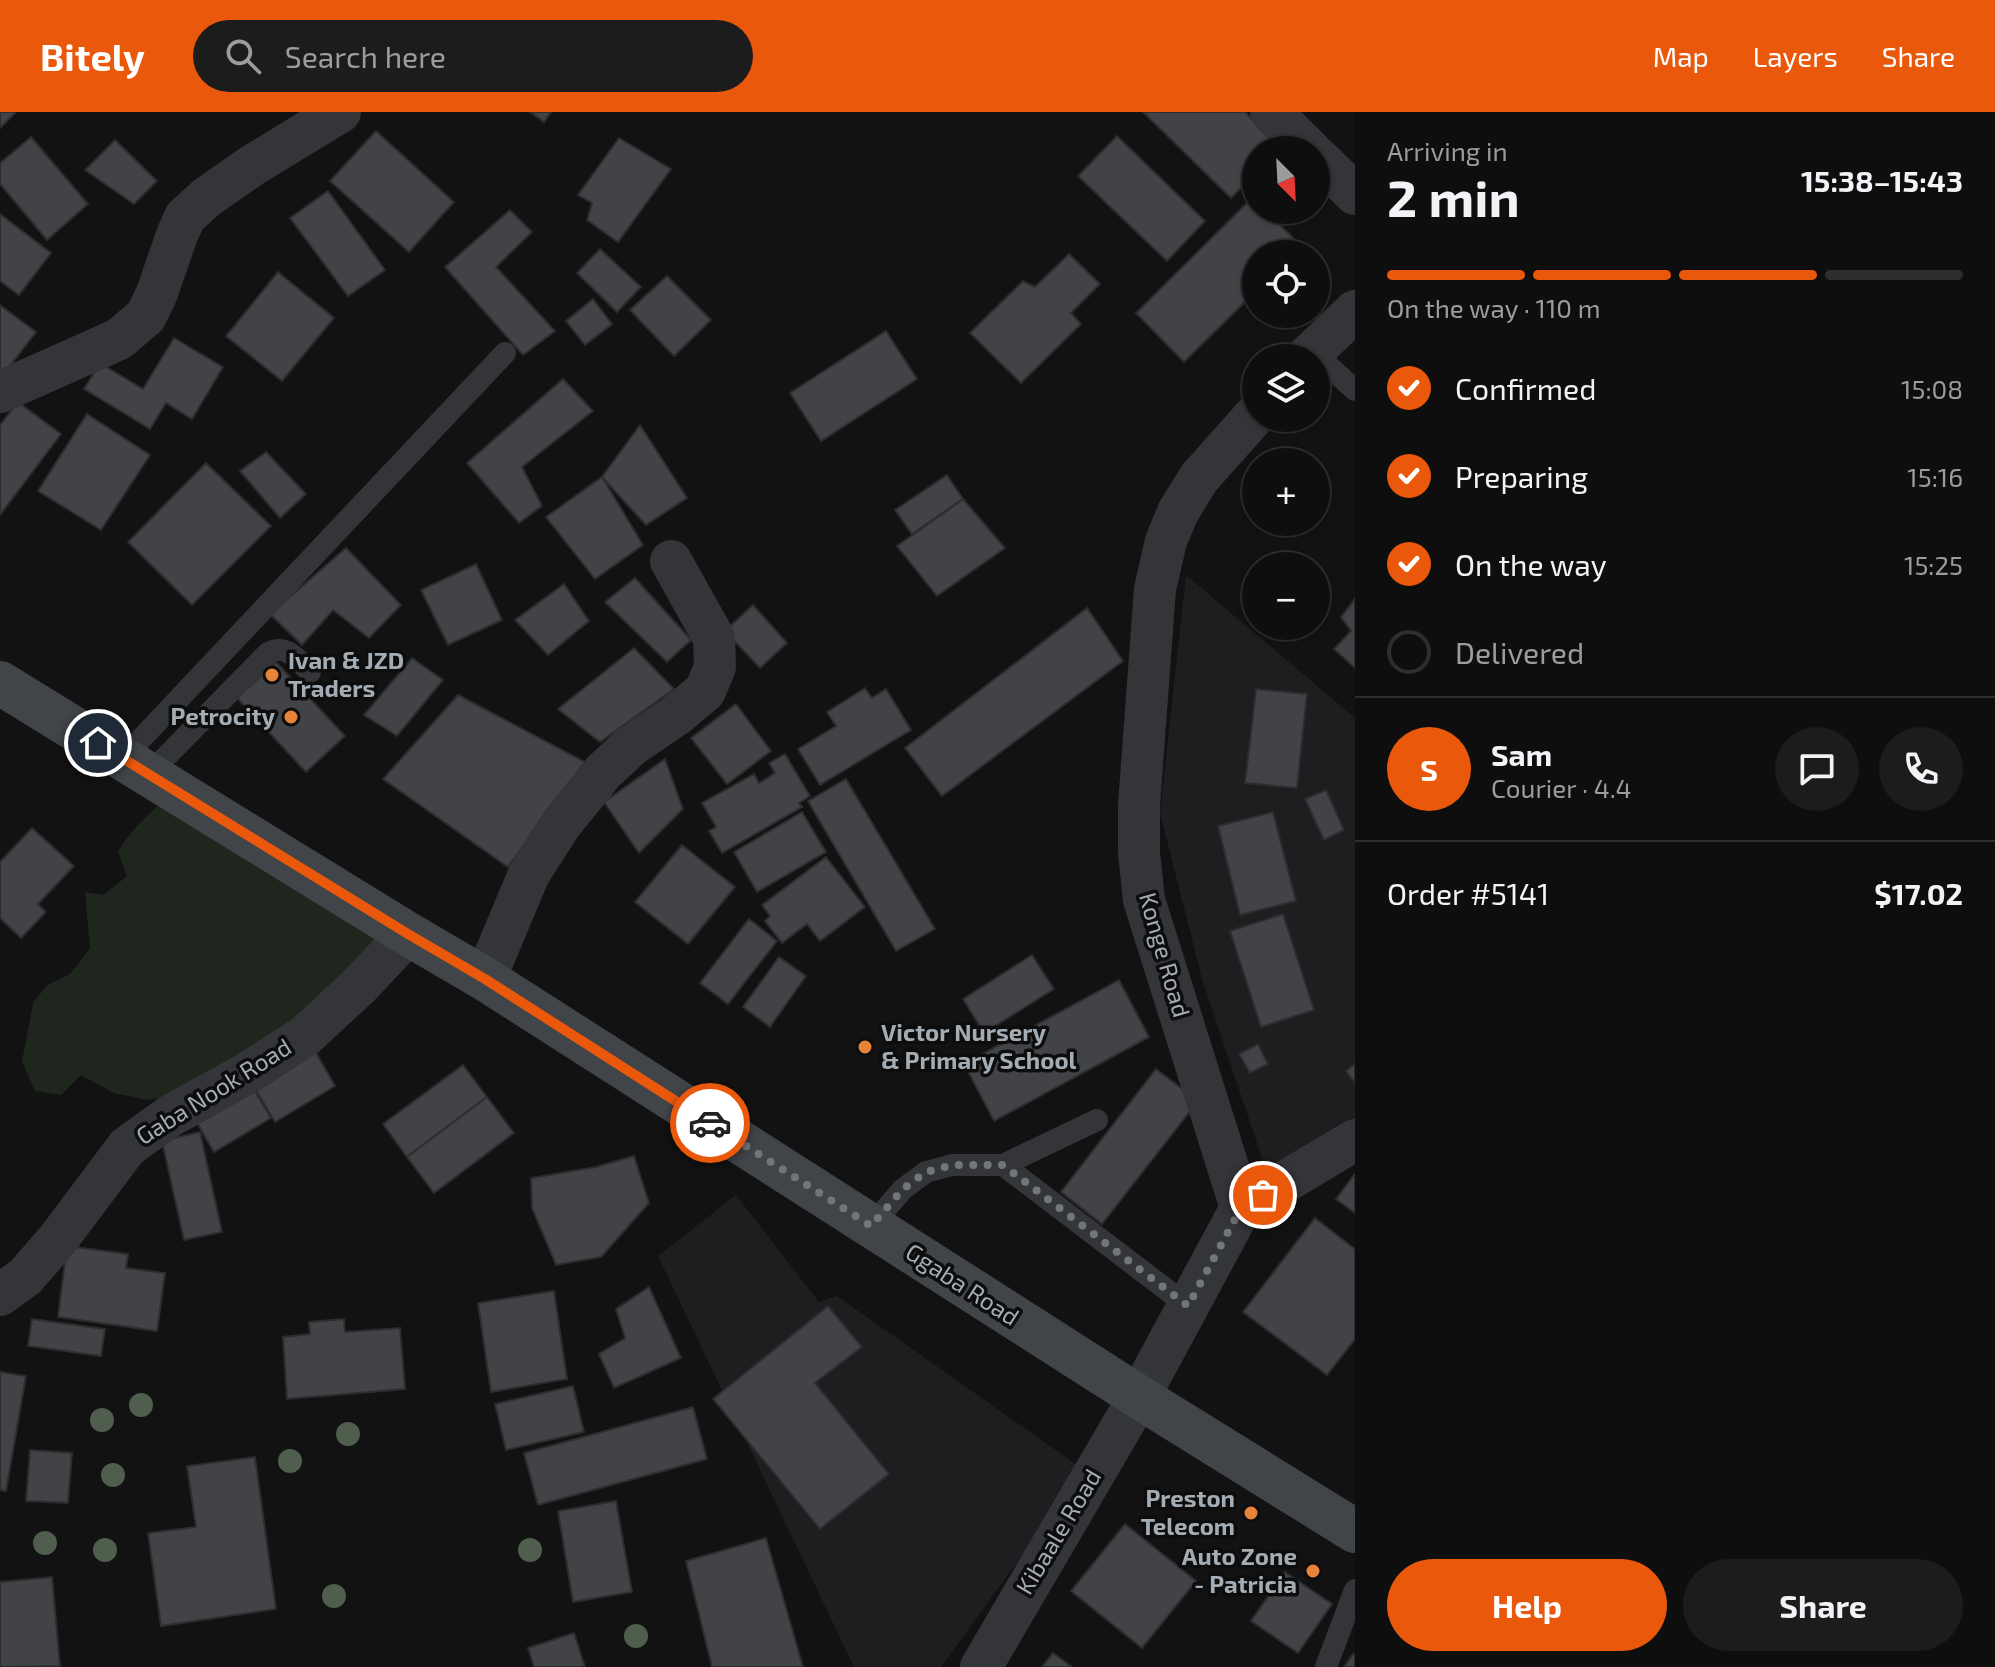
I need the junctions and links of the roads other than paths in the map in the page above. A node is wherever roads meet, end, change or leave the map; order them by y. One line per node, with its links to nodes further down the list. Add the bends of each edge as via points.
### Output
1 (340, 112): 11 (street, via 253,165 185,217 146,316 119,339)
2 (1271, 112): 3 (street)
3 (1296, 136)
4 (1330, 170): 5 (street)
5 (1355, 194)
6 (1355, 311): 7 (street)
7 (1320, 344)
8 (505, 353): 16 (lane)
9 (1330, 370): 10 (lane)
10 (1355, 390)
11 (0, 392)
12 (1242, 430): 22 (street, Konge Road, via 1199,478 1166,541 1155,589 1139,805 1144,900)
13 (671, 561): 18 (street, via 714,638 715,667 705,691 622,754 561,824 529,874)
14 (310, 672): 16 (lane, via 288,652 268,653)
15 (0, 683): 16 (main road, Ggaba Road)
16 (136, 766): 17 (main road, Ggaba Road)
17 (408, 934): 18 (main road, Ggaba Road); 24 (street, Gaba Nook Road, via 305,1036 127,1147 58,1239 25,1277)
18 (485, 979): 23 (main road, Ggaba Road)
19 (1097, 1120): 21 (lane)
20 (1355, 1140): 22 (street)
21 (1003, 1165): 23 (lane, via 952,1165 926,1172); 25 (lane)
22 (1241, 1208): 25 (street)
23 (871, 1226): 26 (main road, Ggaba Road)
24 (0, 1295)
25 (1188, 1306): 26 (street)
26 (1139, 1397): 27 (main road, Ggaba Road); 29 (street, Kibaale Road)
27 (1355, 1531)
28 (1355, 1590): 30 (lane)
29 (981, 1667)
30 (1326, 1667)

